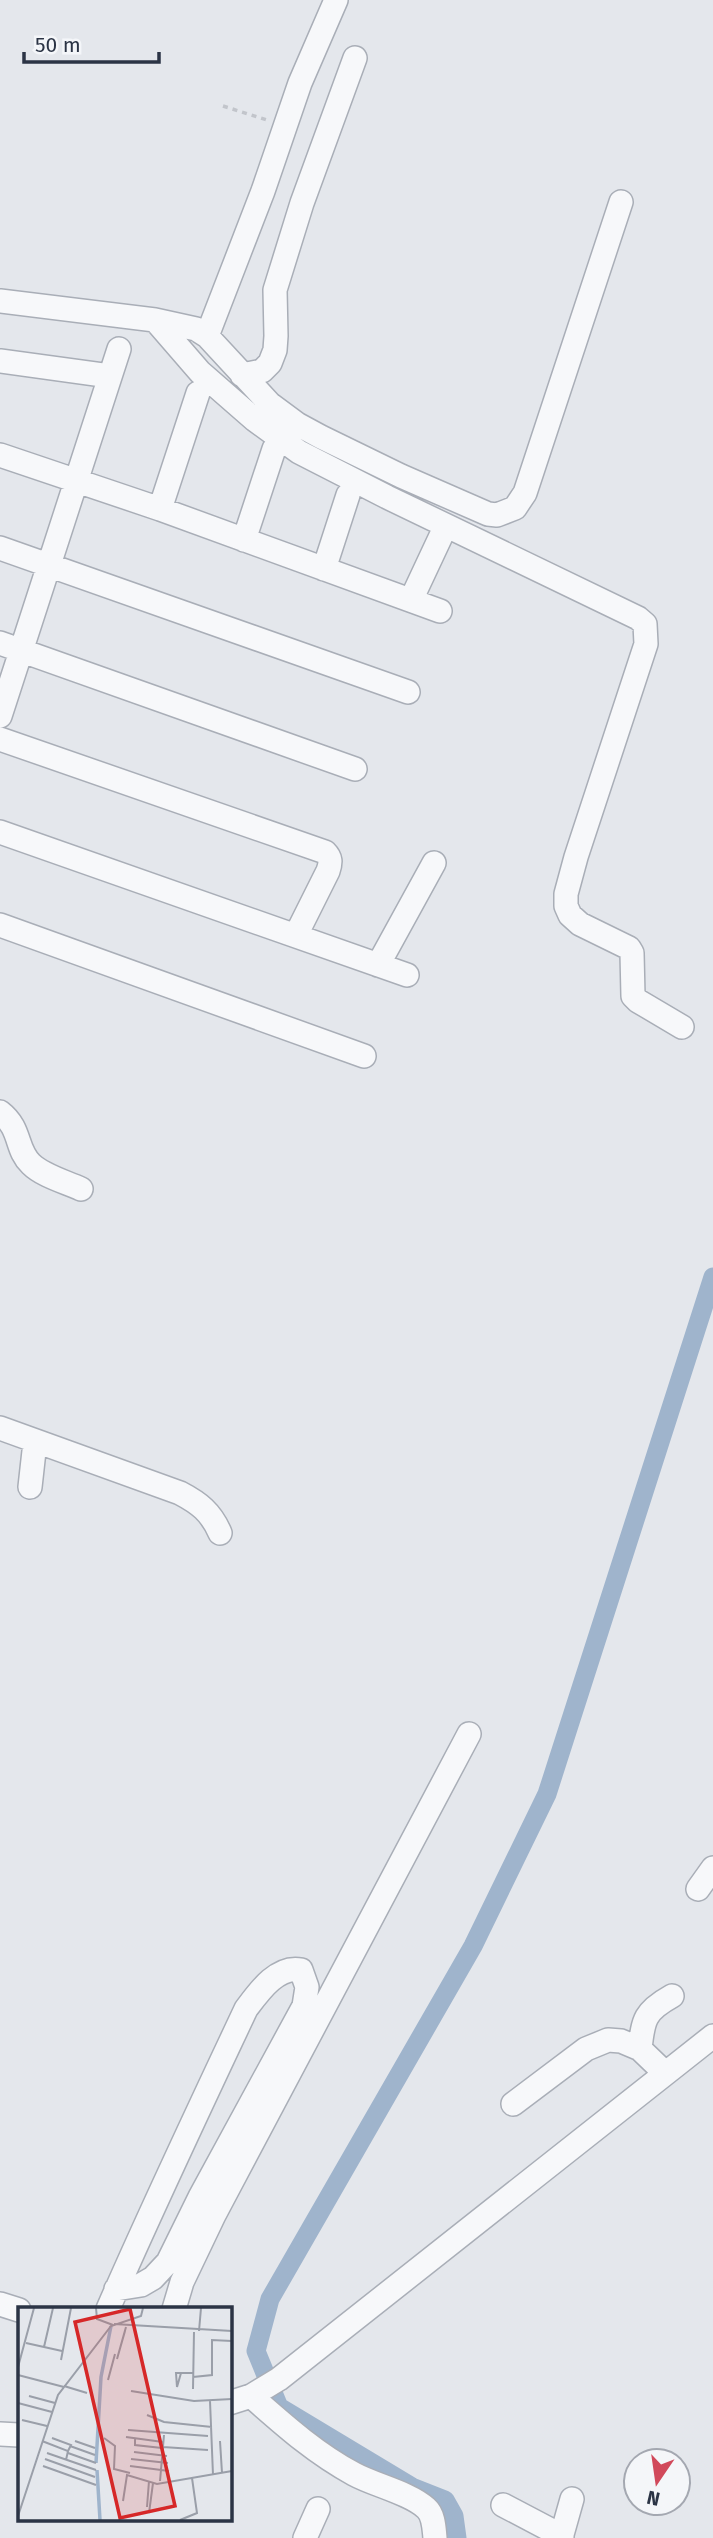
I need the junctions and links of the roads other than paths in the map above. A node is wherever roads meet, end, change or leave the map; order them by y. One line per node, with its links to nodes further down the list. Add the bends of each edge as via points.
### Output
1 (336, 0): 6 (street, via 300,83)
2 (355, 58): 9 (street, via 275,290 275,350 262,370)
3 (621, 202): 9 (street, via 525,493 507,512 497,515 473,509 321,437 270,404)
4 (0, 301): 5 (street)
5 (155, 320): 6 (street); 35 (street, via 200,372 299,452 646,624 646,644 576,857 566,906 580,925 629,948 633,996)
6 (207, 336): 9 (street)
7 (119, 349): 10 (street)
8 (0, 361): 10 (street)
9 (242, 375)
10 (110, 376): 14 (street)
11 (198, 393): 16 (street)
12 (274, 449): 18 (street)
13 (0, 455): 14 (street)
14 (77, 480): 16 (street); 20 (street)
15 (348, 495): 21 (street)
16 (160, 509): 18 (street)
17 (441, 536): 22 (street)
18 (244, 540): 21 (street)
19 (0, 548): 20 (street)
20 (49, 564): 24 (street); 25 (street)
21 (324, 569): 22 (street)
22 (411, 600): 23 (street)
23 (440, 611)
24 (11, 647): 26 (street); 28 (street)
25 (408, 692)
26 (0, 716)
27 (0, 739): 32 (street, via 325,852 331,862 328,871)
28 (355, 769)
29 (0, 832): 32 (street)
30 (434, 863): 33 (street)
31 (0, 925): 36 (street)
32 (296, 935): 33 (street)
33 (378, 965): 34 (street)
34 (407, 975)
35 (682, 1027)
36 (363, 1056)
37 (0, 1112): 38 (street, via 16,1129 31,1165)
38 (81, 1189)
39 (0, 1428): 40 (street)
40 (35, 1442): 41 (street); 42 (street, via 180,1493 200,1503)
41 (30, 1487)
42 (220, 1533)
43 (469, 1734): 53 (street, via 214,2214)
44 (713, 1868): 45 (street)
45 (698, 1889)
46 (671, 1996): 48 (street, via 652,2007 646,2017)
47 (713, 2036): 49 (street)
48 (640, 2049): 49 (street); 50 (street, via 621,2041 597,2043)
49 (665, 2073): 55 (street, via 279,2379)
50 (513, 2104)
51 (112, 2299): 51 (street, via 153,2278 168,2262 304,2006 307,1987 301,1970 286,1970 261,1987 246,2009)
52 (0, 2304): 54 (street)
53 (175, 2307)
54 (18, 2310)
55 (241, 2397): 63 (street, via 331,2461 423,2505 430,2511)
56 (0, 2434): 57 (street)
57 (18, 2435)
58 (572, 2500): 61 (street)
59 (503, 2505): 61 (street)
60 (318, 2509): 62 (street)
61 (561, 2537)
62 (306, 2538)
63 (435, 2538)

